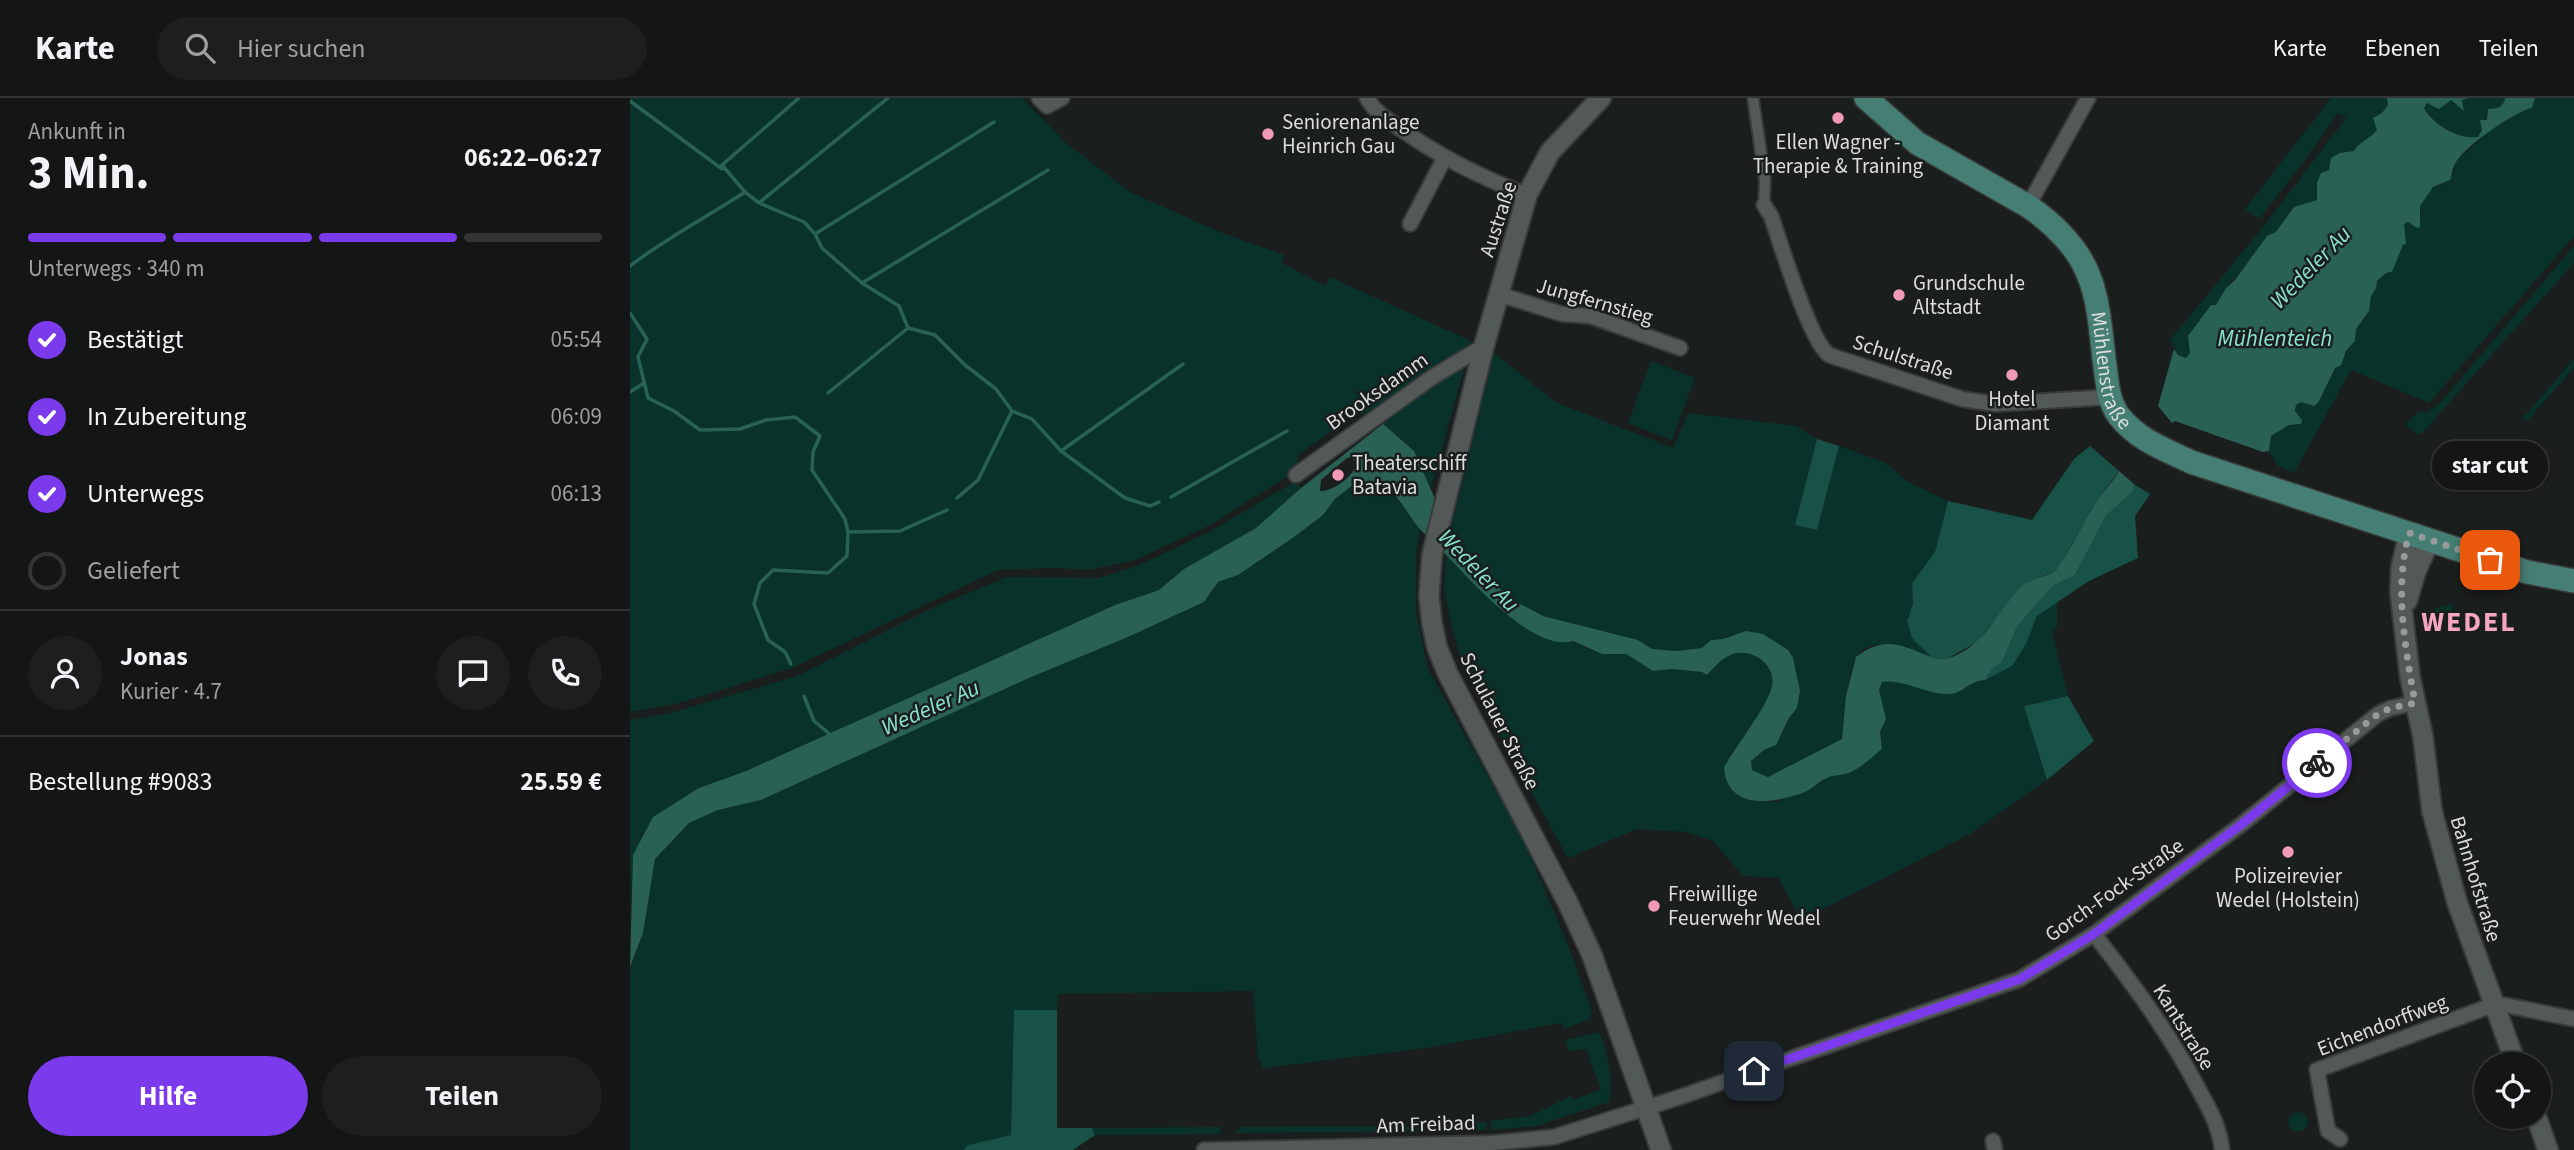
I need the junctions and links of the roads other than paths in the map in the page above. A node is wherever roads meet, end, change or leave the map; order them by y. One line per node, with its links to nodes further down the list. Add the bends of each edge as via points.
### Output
1 (1039, 98): 2 (street, via 1047,106)
2 (1062, 98)
3 (1367, 98): 8 (street, via 1380,114)
4 (1601, 98): 9 (street, Austraße, via 1550,152)
5 (1753, 98): 10 (street, Schulstraße, via 1765,180)
6 (1866, 98): 11 (main road, Mühlenstraße, via 1917,144)
7 (2088, 98): 11 (street)
8 (1444, 159): 9 (street); 12 (street)
9 (1527, 195): 13 (street, Austraße)
10 (1764, 205): 16 (street, Schulstraße, via 1812,332 1829,355 1962,399 1995,404)
11 (2028, 206): 16 (main road, Mühlenstraße, via 2045,217 2078,254 2090,278)
12 (1409, 224)
13 (1498, 294): 14 (street, Schulauer Straße); 15 (street, Jungfernstieg, via 1562,314 1590,316)
14 (1484, 346): 17 (street, Brooksdamm, via 1431,378); 25 (street, Schulauer Straße, via 1432,555 1429,596 1437,647 1592,955)
15 (1680, 348)
16 (2111, 397): 18 (main road, Mühlenstraße, via 2118,414 2150,444 2191,462)
17 (1296, 475)
18 (2419, 536): 19 (main road, Mühlenstraße, via 2527,572); 20 (street, Bahnhofstraße, via 2403,622)
19 (2574, 581)
20 (2415, 703): 21 (street, Gorch-Fock-Straße, via 2378,714 2242,824); 22 (street, Bahnhofstraße, via 2445,863)
21 (2094, 934): 25 (street, Gorch-Fock-Straße, via 2020,979); 30 (street, Kantstraße, via 2185,1062 2212,1114)
22 (2493, 1005): 23 (street); 24 (street, Bahnhofstraße); 27 (street, Eichendorffweg, via 2317,1070 2328,1131)
23 (2574, 1019)
24 (2511, 1052)
25 (1645, 1107): 28 (street, Am Freibad, via 1554,1137); 29 (street, Schulauer Straße)
26 (2541, 1129): 31 (street)
27 (2340, 1139)
28 (1204, 1150)
29 (1661, 1150)
30 (2222, 1150)
31 (2548, 1150)

